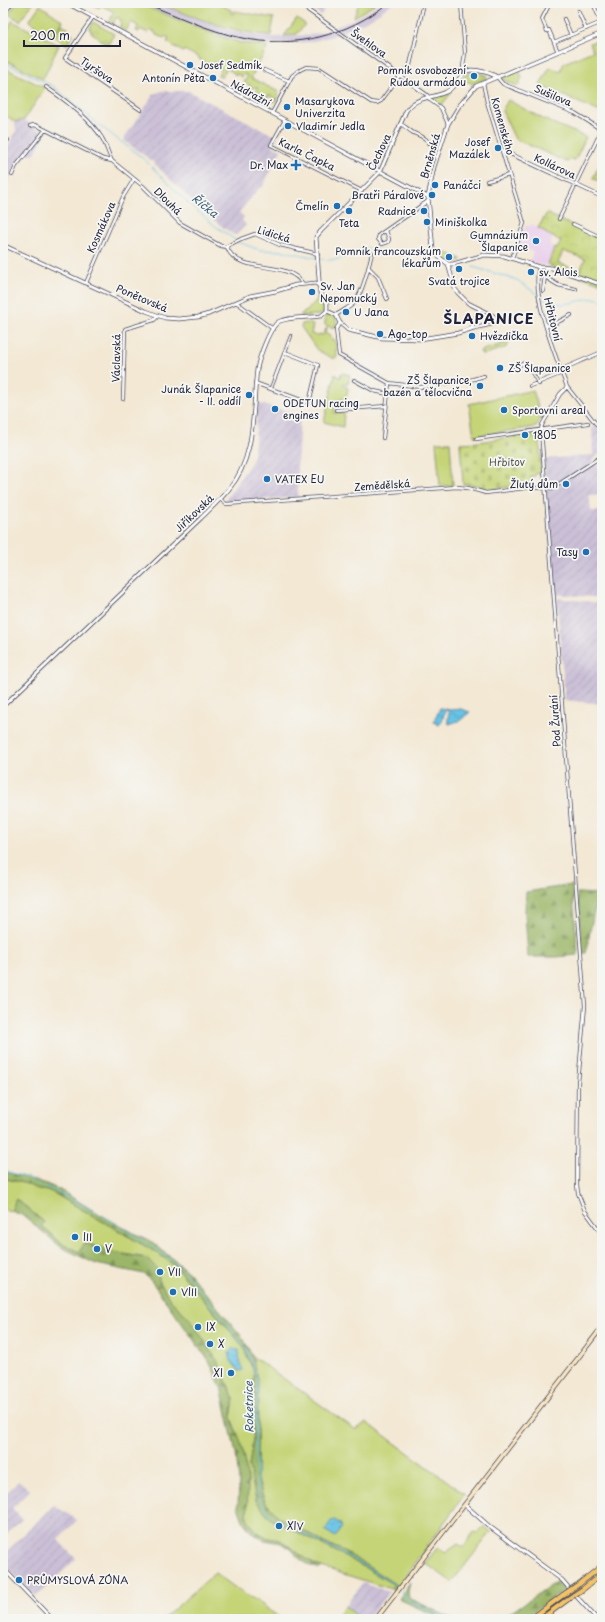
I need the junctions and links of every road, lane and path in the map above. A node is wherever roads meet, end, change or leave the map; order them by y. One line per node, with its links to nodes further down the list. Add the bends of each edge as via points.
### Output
1 (12, 3): 11 (street)
2 (66, 3): 12 (street, Nádražní)
3 (257, 3): 4 (street)
4 (279, 3)
5 (298, 3): 22 (street, Švehlova)
6 (424, 3): 22 (street, via 410,65)
7 (461, 3): 21 (street, via 465,52 463,67)
8 (594, 3): 14 (street)
9 (548, 7): 18 (street, via 542,19)
10 (578, 11): 15 (street)
11 (3, 15)
12 (93, 17): 28 (street, Tyršova, via 65,58); 29 (street, Nádražní)
13 (564, 19): 17 (street)
14 (602, 22): 15 (street)
15 (586, 29): 17 (street)
16 (602, 33): 19 (street, Brněnská)
17 (571, 35): 18 (street)
18 (554, 42): 19 (street)
19 (558, 52): 23 (street, Brněnská)
20 (264, 70): 24 (street)
21 (466, 71): 23 (street); 27 (street, Čechova, via 446,92)
22 (401, 75): 24 (street, via 377,103 371,102 319,68 306,67 298,70); 27 (street, Švehlova)
23 (497, 77): 25 (street, Brněnská); 35 (street, Sušilova, via 503,84 575,113)
24 (289, 81): 29 (street)
25 (483, 82): 32 (street, Brněnská, via 469,93); 39 (street, Komenského)
26 (46, 87): 40 (street, via 95,129)
27 (429, 97): 31 (street, Čechova, via 411,104); 32 (street, via 441,108)
28 (141, 110)
29 (272, 113): 30 (street, Nádražní)
30 (285, 120): 41 (street, Nádražní); 47 (street, Karla Čapka, via 271,146)
31 (400, 124): 38 (street, via 423,136); 41 (street, Čechova)
32 (448, 124): 49 (street, Brněnská, via 434,167)
33 (30, 126): 34 (street, Dlouhá, via 38,126)
34 (45, 130): 40 (street, Dlouhá); 42 (street, via 16,166)
35 (602, 130): 46 (street)
36 (3, 136): 37 (street)
37 (8, 140)
38 (429, 143)
39 (502, 150): 43 (street, Komenského); 46 (street, Kollárova)
40 (112, 161): 44 (street, Dlouhá)
41 (380, 172): 47 (street, Čechova); 49 (street, Nádražní)
42 (12, 175)
43 (509, 175): 45 (street); 58 (street, Komenského, via 524,224)
44 (134, 180): 55 (street, Dlouhá, via 180,223 221,246); 65 (street, Kosmákova, via 123,197)
45 (487, 181)
46 (576, 184): 48 (street, Kollárova); 50 (street)
47 (362, 191): 57 (street, Čechova, via 316,237)
48 (602, 197)
49 (428, 199): 52 (street); 59 (street, Brněnská, via 433,248)
50 (559, 219)
51 (573, 224): 53 (street)
52 (386, 231): 52 (street, via 379,235 378,240 382,244 388,242)
53 (602, 238)
54 (3, 245): 65 (street, Ponětovská)
55 (226, 246): 57 (street, Lidická, via 255,234 280,245); 67 (street, via 232,256 246,263 286,271)
56 (372, 253): 61 (street)
57 (318, 255): 63 (street)
58 (512, 258): 59 (street, via 484,255); 60 (street)
59 (448, 264): 74 (street, Brněnská, via 458,293 468,304)
60 (539, 267): 62 (street); 80 (street, Hřbitovní, via 538,291)
61 (369, 268): 72 (street, via 378,277); 76 (street, via 357,299)
62 (546, 268): 64 (street); 68 (street)
63 (319, 271): 66 (street, via 315,279); 69 (street)
64 (545, 277): 70 (street, via 558,285); 71 (street)
65 (86, 283): 78 (street, Ponětovská)
66 (308, 283): 67 (street, Ponětovská); 69 (street, via 316,282)
67 (303, 284): 73 (street, Ponětovská, via 250,296)
68 (602, 284)
69 (320, 287): 75 (street, via 328,307)
70 (576, 290)
71 (543, 291)
72 (387, 299)
73 (236, 302): 78 (street, Ponětovská, via 198,317 179,319); 81 (street)
74 (480, 309): 82 (street); 82 (street, via 494,316 496,321)
75 (327, 311): 76 (street); 81 (street, via 321,316 280,321)
76 (336, 315): 79 (street)
77 (571, 315): 80 (street)
78 (158, 316): 97 (street, Václavská, via 154,320 125,329)
79 (340, 323): 82 (street, via 345,328 382,338 411,340); 91 (street, via 336,329 339,355)
80 (546, 326): 87 (street, Hřbitovní)
81 (273, 329): 90 (street, Jiříkovská, via 259,359)
82 (471, 329)
83 (291, 336): 84 (street)
84 (285, 352): 95 (street); 95 (street, via 318,365 309,403)
85 (602, 352): 87 (street)
86 (514, 366): 92 (street, via 526,363)
87 (561, 371): 92 (street); 94 (street, Hřbitovní)
88 (484, 376): 91 (street, via 421,387)
89 (354, 380): 96 (street, via 374,391)
90 (255, 383): 95 (street); 107 (street, Jiříkovská, via 246,458 230,488)
91 (389, 383): 96 (street)
92 (539, 384): 93 (street)
93 (530, 386)
94 (567, 387): 101 (street, Hřbitovní); 102 (street, via 560,394)
95 (271, 388)
96 (388, 394): 98 (street)
97 (123, 399)
98 (386, 406): 99 (street); 103 (street)
99 (336, 410)
100 (588, 422): 102 (street)
101 (597, 426)
102 (541, 430): 104 (street); 106 (street)
103 (383, 438)
104 (476, 439)
105 (602, 456): 106 (street, via 553,488)
106 (545, 487): 107 (street, Zemědělská, via 486,493 457,487 226,504); 109 (street, Pod Žurání, via 585,1006 578,1083 577,1185 585,1211)
107 (220, 499): 108 (street, Jiříkovská)
108 (3, 706)
109 (602, 1234)
110 (602, 1328): 111 (main road)
111 (465, 1505): 115 (street); 118 (main road)
112 (602, 1566): 119 (highway, bridge)
113 (3, 1568): 117 (street)
114 (602, 1574): 120 (highway, bridge)
115 (568, 1587)
116 (577, 1597): 121 (street)
117 (52, 1619)
118 (376, 1619)
119 (531, 1619)
120 (541, 1619)
121 (597, 1619)

